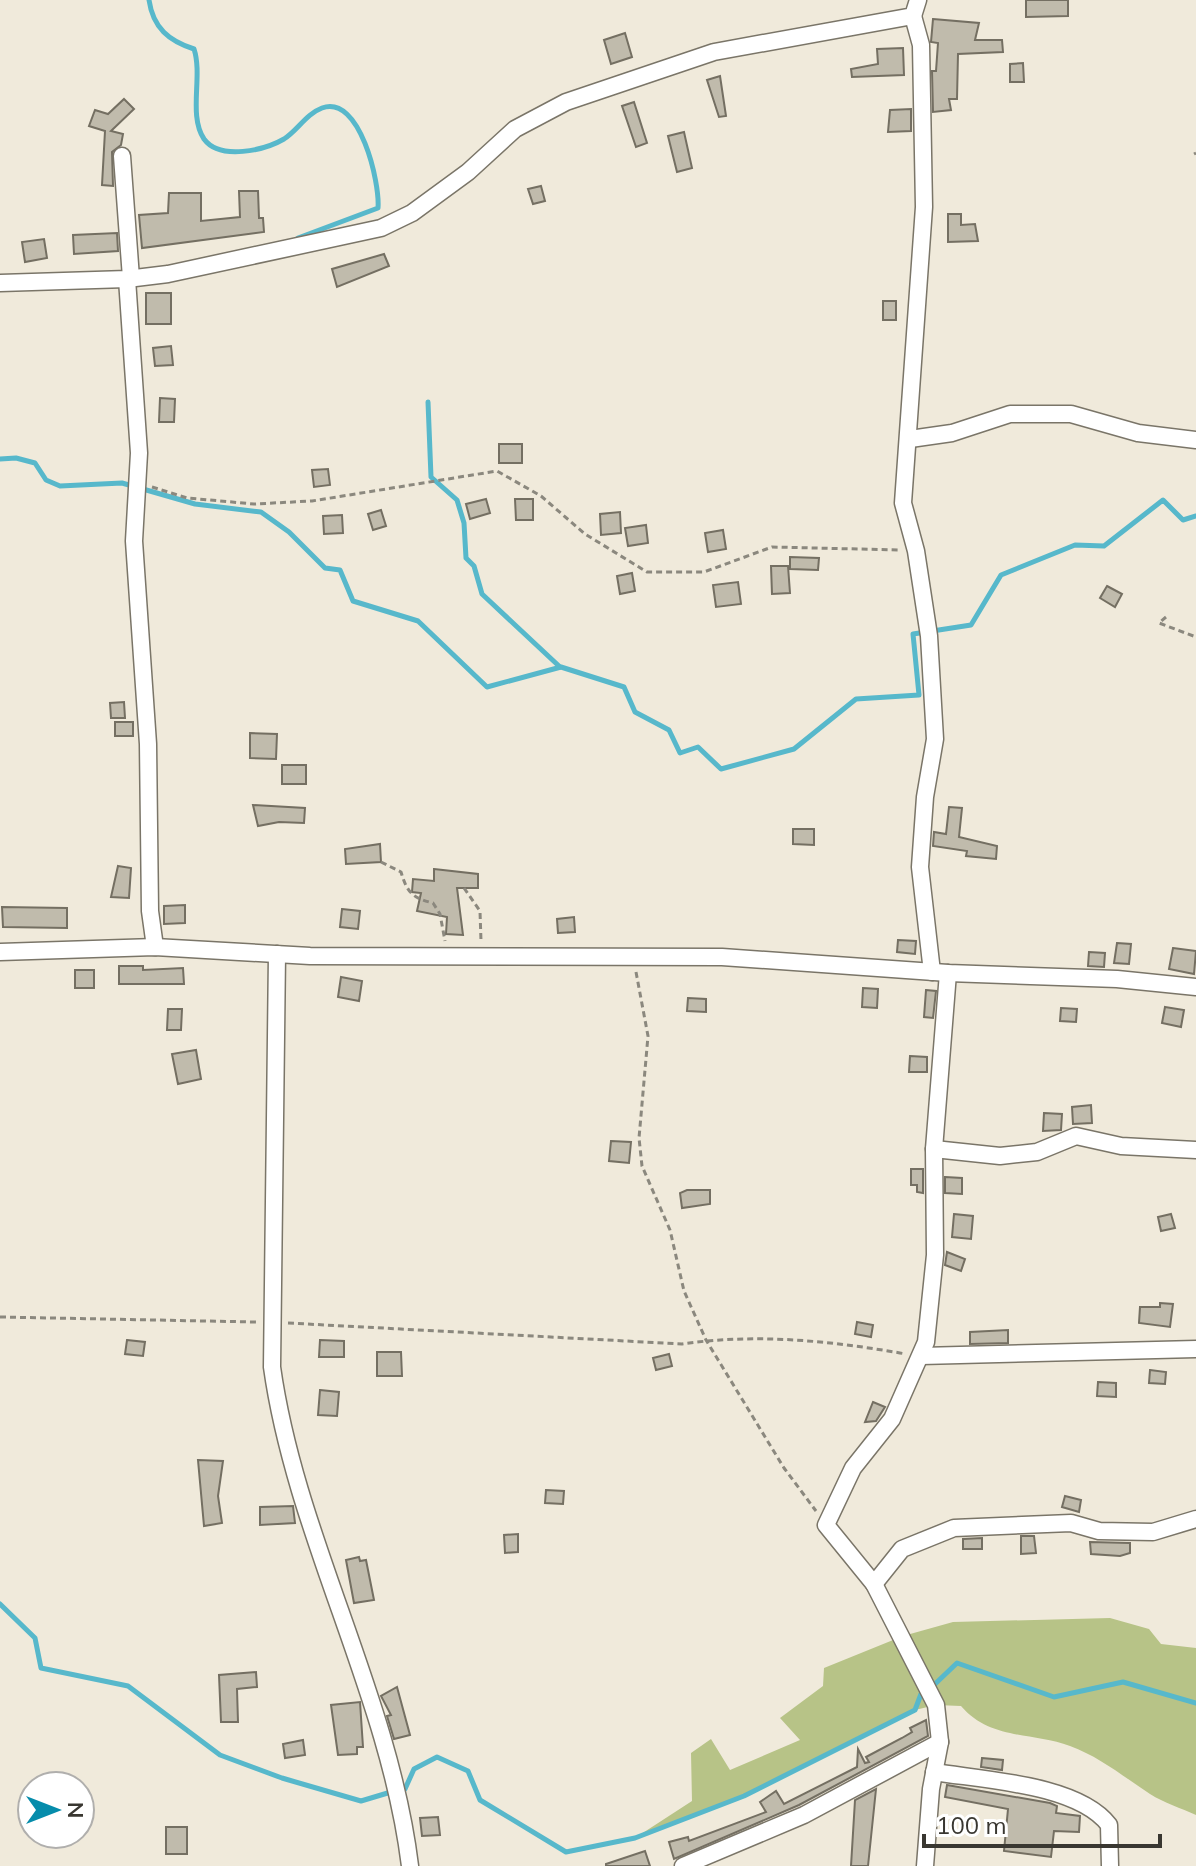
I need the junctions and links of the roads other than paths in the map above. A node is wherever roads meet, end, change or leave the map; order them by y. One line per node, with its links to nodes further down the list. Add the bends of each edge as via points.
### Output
1 (915, 8): 3 (street, via 714,52 566,102 515,129 468,172 412,213 381,228 211,267); 5 (street, via 921,45 924,207)
2 (122, 156): 3 (street)
3 (129, 278): 4 (street); 7 (street, via 140,483 134,541)
4 (0, 283)
5 (910, 439): 6 (street, via 952,433 1010,414 1071,414 1138,433); 10 (street, via 903,503 929,636 935,739 920,867)
6 (1196, 440)
7 (155, 947): 8 (street); 9 (street)
8 (0, 952)
9 (277, 954): 10 (street, via 722,957); 20 (street, via 272,1367 281,1429 392,1770)
10 (940, 972): 11 (street); 12 (street)
11 (1196, 987)
12 (934, 1149): 13 (street, via 1000,1156 1037,1152 1076,1136 1121,1146); 15 (street, via 935,1255)
13 (1196, 1150)
14 (1196, 1349): 15 (street)
15 (921, 1356): 17 (street, via 892,1419 853,1468 826,1525)
16 (1196, 1519): 17 (street, via 1153,1532 1099,1531 1071,1523 954,1528 902,1549)
17 (874, 1584): 18 (street, via 936,1705)
18 (940, 1742): 19 (street); 21 (street, via 804,1815)
19 (934, 1772): 22 (street); 23 (street, via 1051,1792 1090,1808 1109,1825)
20 (410, 1866)
21 (683, 1866)
22 (925, 1866)
23 (1110, 1866)

